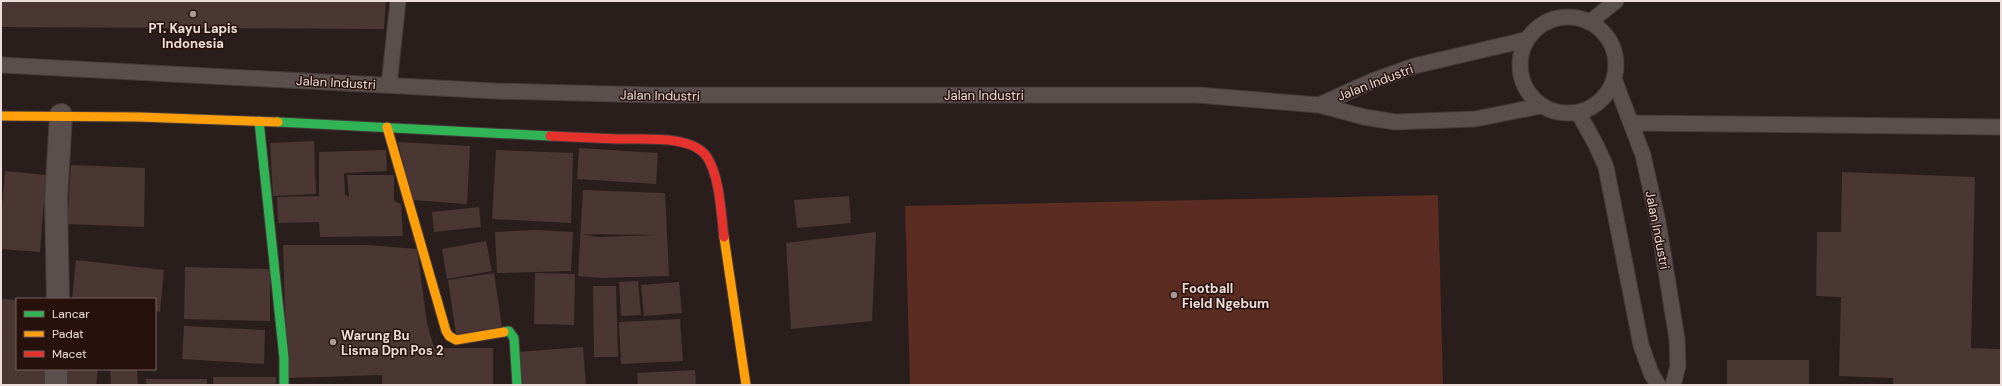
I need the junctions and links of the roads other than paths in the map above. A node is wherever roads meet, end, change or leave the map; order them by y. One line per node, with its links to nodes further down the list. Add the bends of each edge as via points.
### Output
1 (398, 1): 7 (lane)
2 (1616, 1): 3 (lane)
3 (1590, 22): 4 (lane, Jalan Industri, via 1566,16 1543,23); 6 (lane, Jalan Industri, via 1608,39 1614,49)
4 (1526, 40): 8 (lane, Jalan Industri, via 1414,66 1372,81); 9 (lane, Jalan Industri, via 1519,63 1520,69 1525,87)
5 (1, 65): 7 (lane, Jalan Industri)
6 (1614, 78): 10 (lane, Jalan Industri, via 1607,94 1594,106); 14 (lane, Jalan Industri)
7 (389, 85): 8 (lane, Jalan Industri, via 652,95 1198,95)
8 (1319, 105): 9 (lane, Jalan Industri, via 1395,122 1475,119)
9 (1541, 106): 10 (lane, Jalan Industri, via 1558,112)
10 (1578, 112): 23 (lane, via 1606,167 1641,345)
11 (61, 115): 12 (street); 13 (street); 17 (street, via 56,200)
12 (1, 116)
13 (259, 122): 15 (street); 20 (street, via 284,358)
14 (1631, 123): 16 (lane); 24 (lane, Jalan Industri, via 1643,155 1658,222 1677,339 1678,366)
15 (387, 127): 21 (street, via 449,336 456,340 509,331 514,338); 22 (street, via 656,140 679,142 699,148 710,161 715,176)
16 (2001, 127)
17 (58, 298)
18 (56, 370): 19 (street)
19 (56, 385)
20 (284, 385)
21 (517, 385)
22 (746, 385)
23 (1658, 385)
24 (1673, 385)

